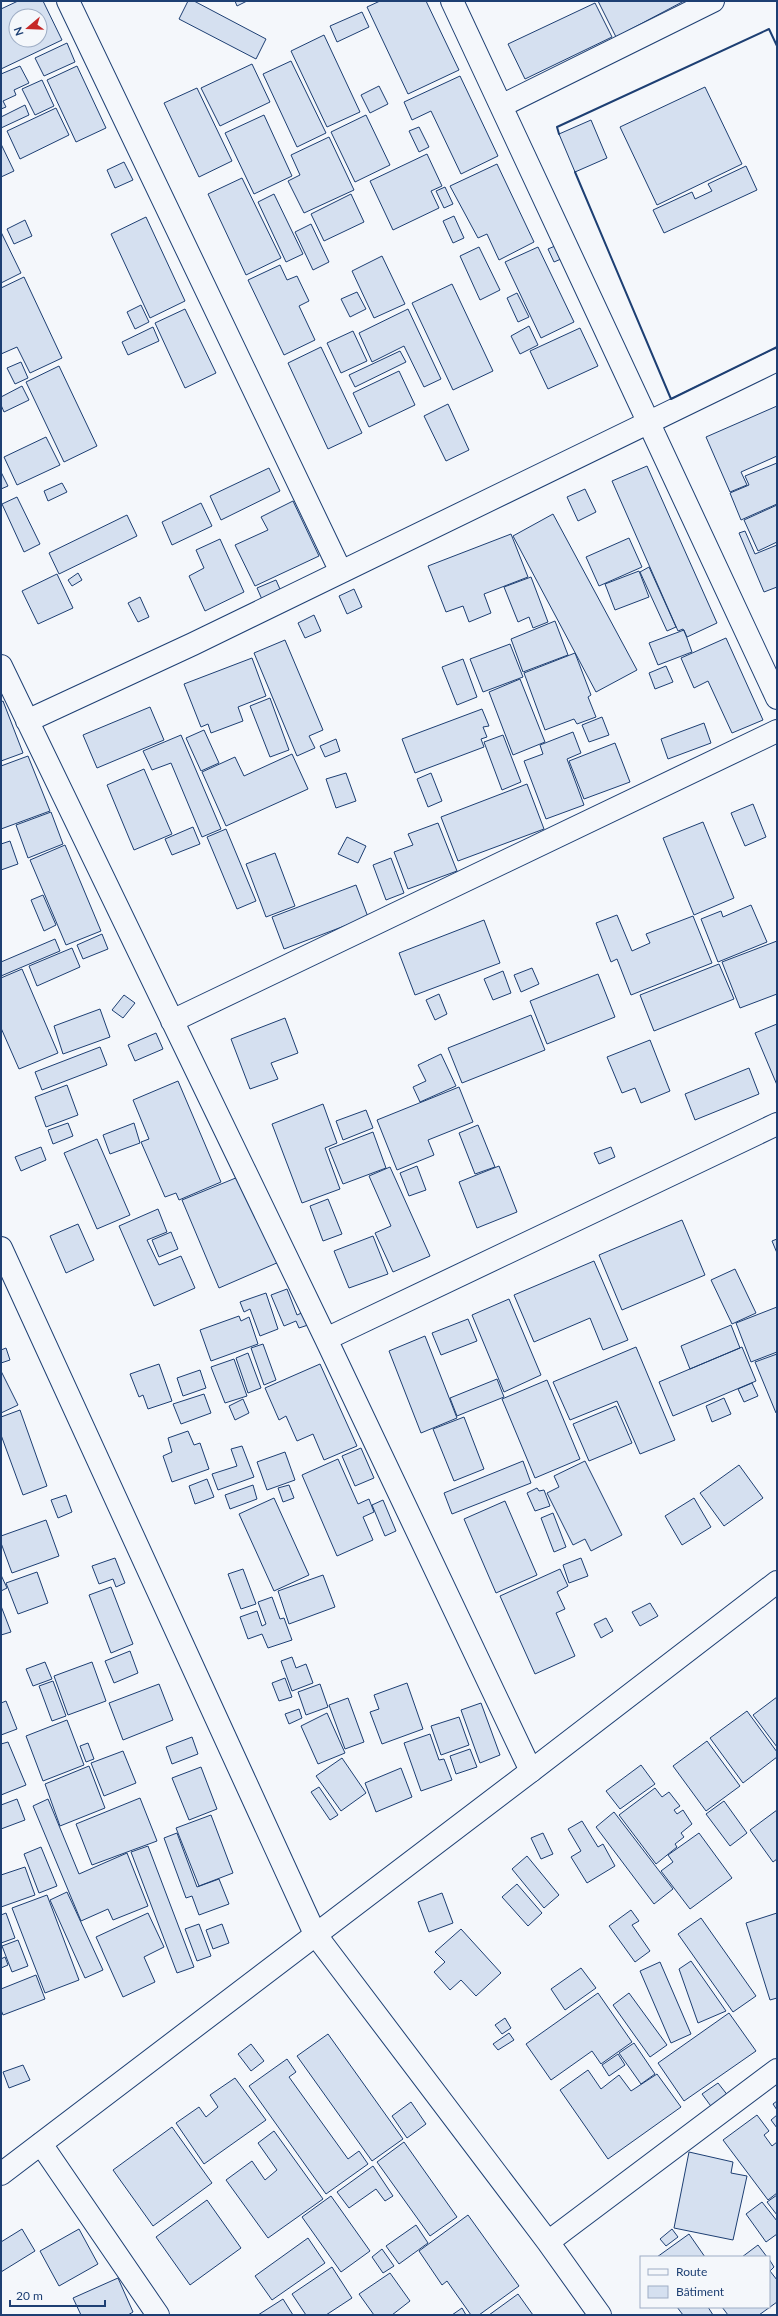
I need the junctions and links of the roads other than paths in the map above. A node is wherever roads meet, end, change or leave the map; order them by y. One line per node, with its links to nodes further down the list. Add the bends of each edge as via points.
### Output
1 (68, 1): 7 (street)
2 (452, 1): 4 (street)
3 (713, 1): 4 (street)
4 (501, 106): 6 (street)
5 (777, 360): 6 (street)
6 (649, 422): 7 (street); 9 (street)
7 (340, 572): 10 (street)
8 (1, 666): 10 (street)
9 (777, 698)
10 (27, 721): 12 (street)
11 (777, 731): 12 (street)
12 (172, 1021): 15 (street)
13 (777, 1124): 15 (street)
14 (1, 1248): 18 (street)
15 (326, 1339): 17 (street)
16 (777, 1582): 17 (street)
17 (531, 1771): 18 (street)
18 (315, 1934): 20 (street); 22 (street)
19 (777, 2070): 22 (street)
20 (41, 2144): 21 (street); 23 (street)
21 (1, 2174)
22 (548, 2242): 24 (street)
23 (158, 2315)
24 (600, 2315)

